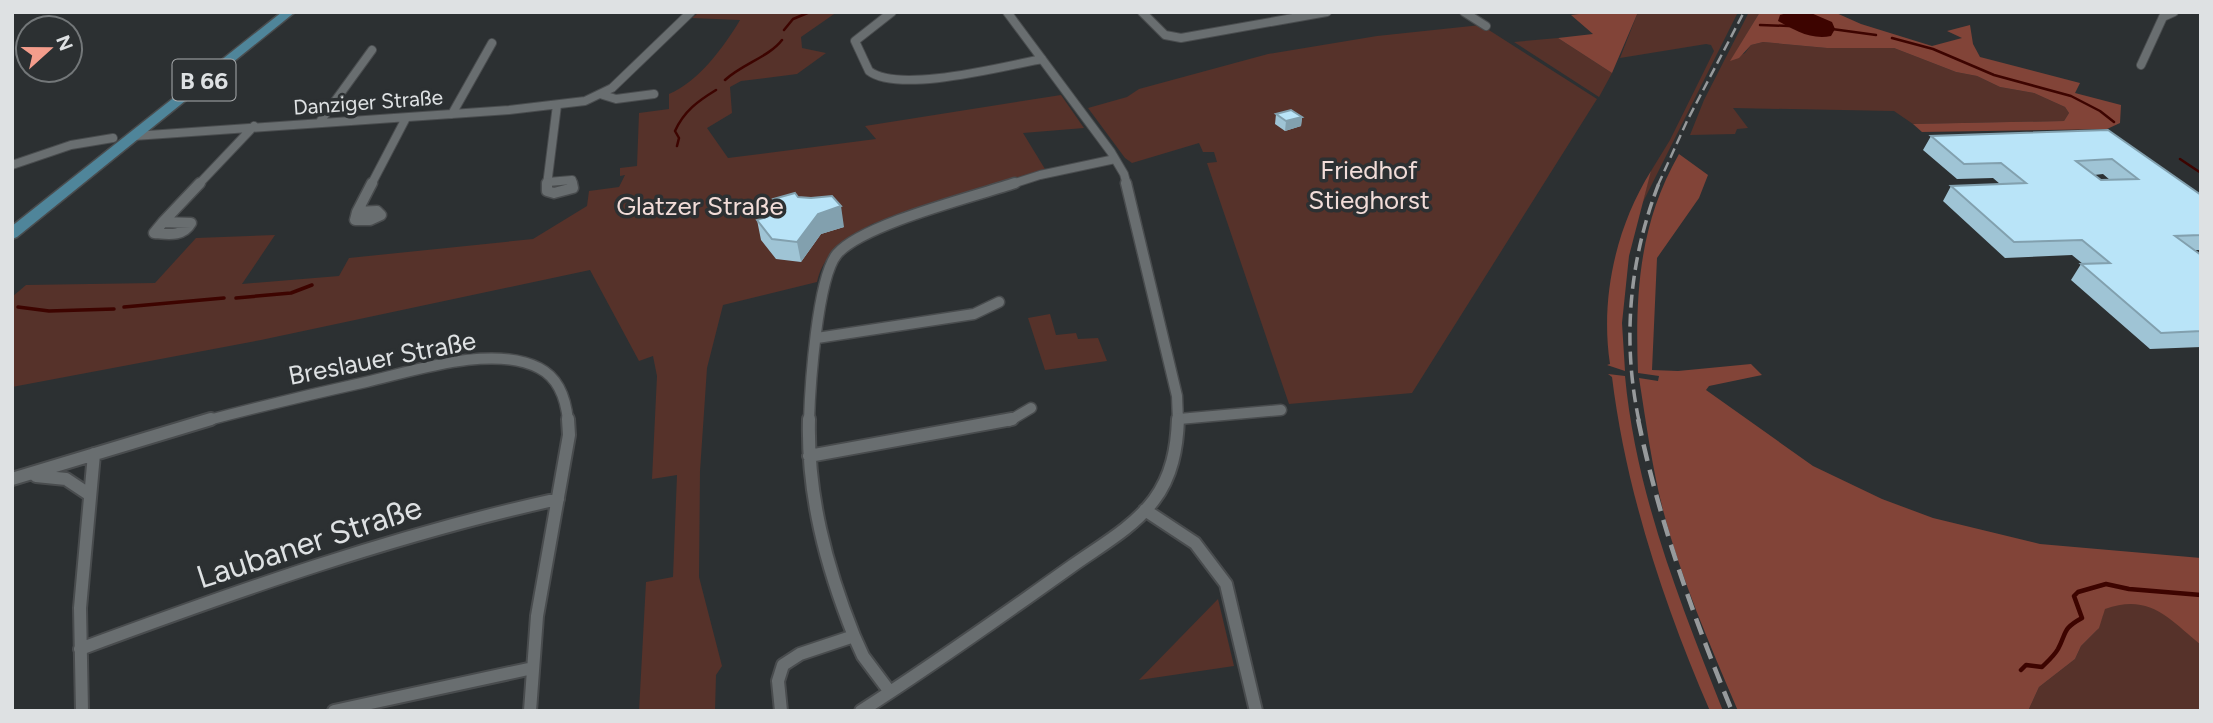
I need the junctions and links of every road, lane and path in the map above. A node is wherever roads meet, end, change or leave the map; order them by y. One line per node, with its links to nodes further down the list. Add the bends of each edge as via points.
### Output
1 (273, 12): 23 (main road, B 66)
2 (289, 12): 22 (main road, B 66)
3 (691, 12): 16 (street, Danziger Straße)
4 (892, 12): 13 (street, via 855,41 869,71 881,78 916,80)
5 (1007, 12): 13 (street)
6 (1142, 12): 7 (street, via 1165,35 1175,38)
7 (1328, 12)
8 (1464, 12): 10 (street)
9 (2174, 12): 14 (street, via 2163,17)
10 (1486, 26)
11 (492, 43): 18 (street)
12 (372, 50): 20 (street)
13 (1042, 59): 24 (street)
14 (2141, 65)
15 (654, 94): 16 (street, Danziger Straße, via 616,99)
16 (603, 95): 17 (street, Danziger Straße)
17 (557, 105): 18 (street, Danziger Straße); 26 (street)
18 (452, 114): 19 (street, Danziger Straße)
19 (406, 118): 20 (street, Danziger Straße); 27 (street)
20 (319, 122): 21 (street, Danziger Straße)
21 (254, 127): 22 (street, Danziger Straße); 29 (street)
22 (134, 136): 23 (main road); 30 (main road, B 66)
23 (113, 138): 25 (street, via 71,145); 28 (main road, B 66)
24 (1115, 159): 32 (street, via 1029,178 856,238 836,255 828,270); 35 (street, via 1129,188)
25 (12, 165)
26 (548, 182)
27 (357, 212)
28 (12, 221)
29 (163, 222)
30 (12, 234)
31 (999, 302): 32 (street, via 974,314)
32 (817, 338): 37 (street)
33 (1031, 408): 37 (street, via 1008,422)
34 (1280, 410): 35 (street)
35 (1179, 419): 41 (street, via 1167,477)
36 (94, 454): 38 (street, Breslauer Straße); 39 (street); 40 (street, Breslauer Straße, via 278,402 443,365 471,360 521,362 554,379 569,412)
37 (809, 456): 42 (street, via 817,519)
38 (15, 478): 39 (street, via 62,477)
39 (90, 495): 43 (street)
40 (558, 499): 43 (street, Laubaner Straße, via 377,544); 44 (street, Breslauer Straße, via 537,616)
41 (1145, 510): 45 (street, via 992,625); 51 (street, via 1195,543 1226,584)
42 (854, 636): 45 (street); 49 (street, via 794,656 782,665)
43 (80, 649): 46 (street)
44 (533, 667): 47 (street); 48 (street, Breslauer Straße)
45 (890, 692): 50 (street)
46 (82, 711)
47 (334, 711)
48 (530, 711)
49 (781, 711)
50 (861, 711)
51 (1256, 711)

